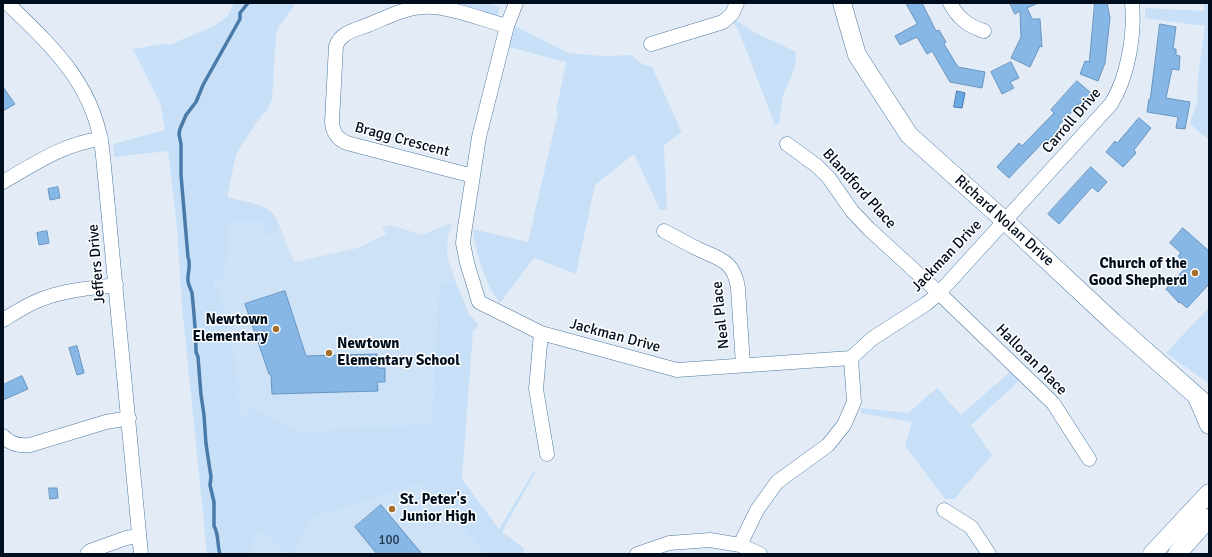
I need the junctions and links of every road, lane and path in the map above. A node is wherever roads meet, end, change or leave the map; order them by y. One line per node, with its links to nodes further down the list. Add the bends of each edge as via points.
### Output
1 (516, 3): 7 (street, Jackman Drive)
2 (737, 3): 9 (street, via 732,14 723,22)
3 (842, 3): 14 (main road, Richard Nolan Drive, via 857,55 909,135)
4 (950, 3): 8 (street, via 964,22)
5 (1132, 3): 14 (street, Carroll Drive, via 1133,24 1127,64 1116,96)
6 (7, 5): 10 (street, Jeffers Drive, via 61,58 73,74 90,102)
7 (507, 26): 12 (street, Jackman Drive, via 478,137); 12 (street, Bragg Crescent, via 443,8 422,7 400,12 349,32 340,37 336,46 332,129 338,138 347,143)
8 (984, 31)
9 (651, 44)
10 (101, 138): 13 (street, via 64,149); 16 (street, Jeffers Drive)
11 (787, 144): 17 (street, Blandford Place, via 817,166 860,219)
12 (473, 176): 19 (street, Jackman Drive, via 463,243 479,302)
13 (3, 182)
14 (1005, 221): 17 (street, Jackman Drive); 22 (main road, Richard Nolan Drive, via 1113,322)
15 (664, 230): 21 (street, Neal Place, via 729,264 738,288)
16 (116, 285): 18 (street, via 50,296); 23 (street, Jeffers Drive)
17 (939, 293): 20 (street, Jackman Drive, via 873,338); 27 (street, Halloran Place, via 1053,403)
18 (3, 320)
19 (542, 333): 21 (street, Jackman Drive, via 677,370); 26 (street, via 536,389)
20 (851, 358): 21 (street, Jackman Drive); 32 (street, via 854,402 844,425 828,445 777,482 757,510)
21 (743, 365)
22 (1205, 400): 24 (main road)
23 (129, 418): 25 (street, via 106,422 30,445 14,444); 31 (street, Jeffers Drive)
24 (1209, 425)
25 (3, 436)
26 (547, 454)
27 (1089, 459)
28 (1209, 493): 38 (main road)
29 (944, 510): 37 (street, via 970,527)
30 (1209, 518): 39 (main road)
31 (139, 536): 33 (street, via 118,541); 34 (street, Jeffers Drive)
32 (740, 544): 35 (street, via 710,540 691,541 669,544); 36 (street)
33 (87, 554)
34 (141, 554)
35 (637, 554)
36 (760, 554)
37 (989, 554)
38 (1152, 554)
39 (1177, 554)

